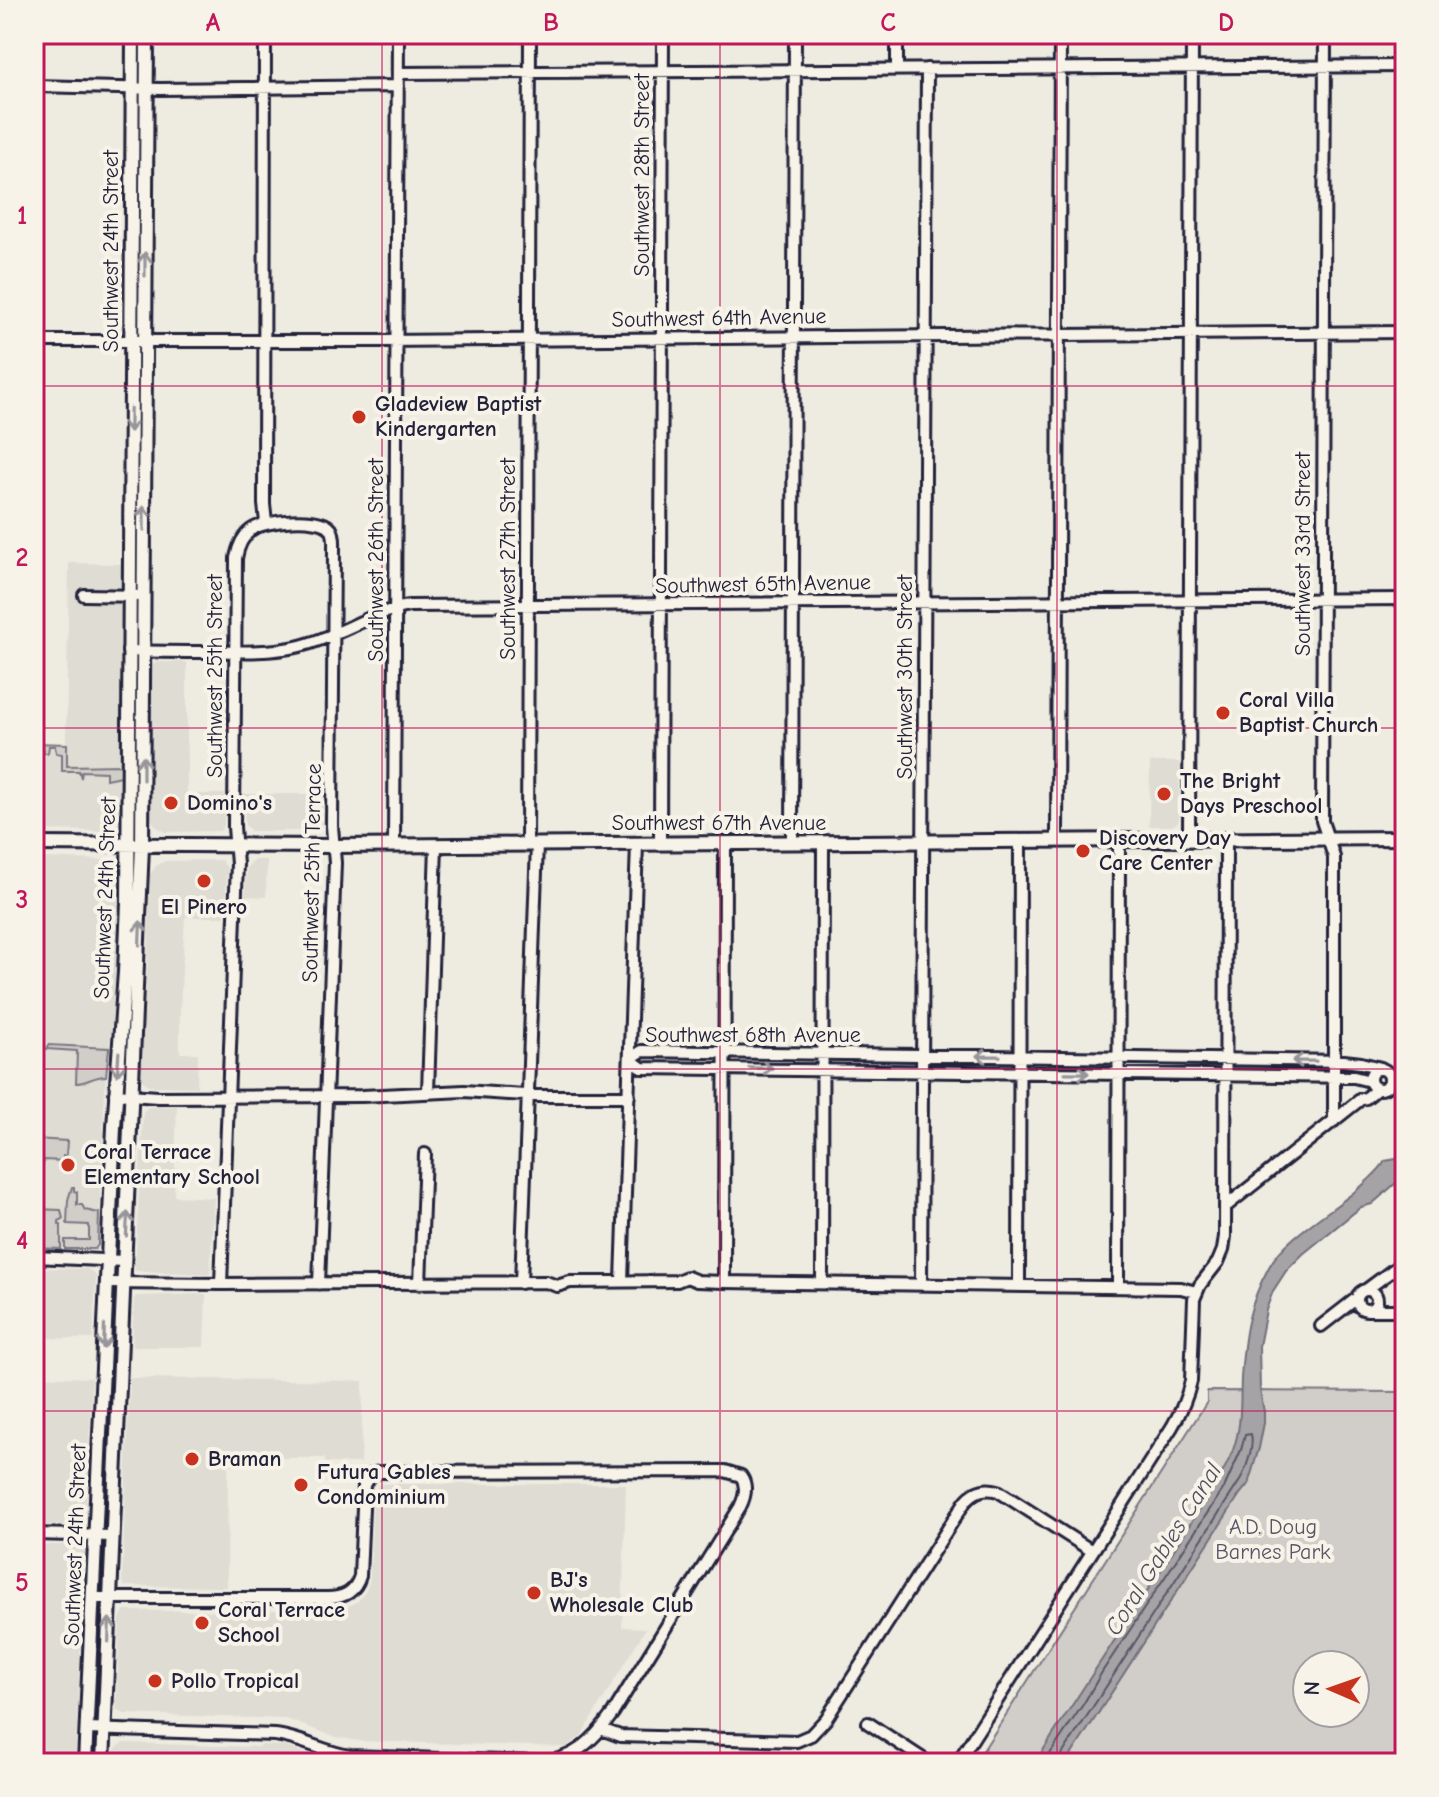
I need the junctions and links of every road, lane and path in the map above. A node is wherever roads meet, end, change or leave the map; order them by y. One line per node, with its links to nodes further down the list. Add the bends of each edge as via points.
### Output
1 (133, 34): 24 (main road, Southwest 24th Street)
2 (147, 34): 25 (main road, Southwest 24th Street)
3 (265, 34): 26 (street)
4 (398, 34): 21 (street, Southwest 26th Street)
5 (530, 34): 20 (street, Southwest 27th Street)
6 (663, 34): 19 (street, Southwest 28th Street)
7 (795, 34): 17 (street)
8 (897, 34): 18 (street)
9 (1060, 34): 16 (street)
10 (1192, 34): 14 (street)
11 (1325, 34): 13 (street, Southwest 33rd Street)
12 (1405, 66): 13 (street)
13 (1325, 67): 14 (street); 27 (street, Southwest 33rd Street)
14 (1192, 68): 16 (street); 30 (street)
15 (927, 69): 16 (street); 18 (street); 31 (street, Southwest 30th Street)
16 (1059, 69): 29 (street)
17 (795, 70): 18 (street); 19 (street); 32 (street)
18 (897, 70)
19 (663, 71): 20 (street); 33 (street, Southwest 28th Street)
20 (530, 72): 21 (street); 34 (street, Southwest 27th Street)
21 (398, 73): 23 (street, Southwest 26th Street)
22 (34, 86): 24 (street)
23 (398, 86): 26 (street); 36 (street, Southwest 26th Street)
24 (132, 88): 25 (street); 37 (main road, Southwest 24th Street)
25 (146, 88): 26 (street); 38 (main road, Southwest 24th Street, one-way to 25)
26 (265, 88): 39 (street)
27 (1323, 332): 28 (street, Southwest 64th Avenue); 30 (street, Southwest 64th Avenue); 45 (street, Southwest 33rd Street)
28 (1405, 332)
29 (1058, 334): 30 (street, Southwest 64th Avenue); 31 (street, Southwest 64th Avenue); 47 (street)
30 (1191, 334): 46 (street)
31 (926, 336): 32 (street, Southwest 64th Avenue); 49 (street, Southwest 30th Street)
32 (794, 337): 33 (street, Southwest 64th Avenue); 48 (street)
33 (662, 338): 34 (street, Southwest 64th Avenue); 50 (street, Southwest 28th Street)
34 (529, 339): 36 (street, Southwest 64th Avenue); 51 (street, Southwest 27th Street)
35 (34, 341): 37 (street, Southwest 64th Avenue)
36 (396, 341): 39 (street, Southwest 64th Avenue); 52 (street, Southwest 26th Street)
37 (130, 342): 38 (street, Southwest 64th Avenue); 42 (main road, Southwest 24th Street, one-way to 42)
38 (145, 342): 39 (street, Southwest 64th Avenue); 43 (main road, Southwest 24th Street, one-way to 38)
39 (264, 342): 40 (street)
40 (266, 523): 53 (street, Southwest 25th Terrace, via 317,522 331,530); 56 (street, Southwest 25th Street, via 248,533 237,553)
41 (84, 595): 42 (street)
42 (129, 596): 43 (street); 54 (main road, Southwest 24th Street)
43 (144, 596): 55 (main road, Southwest 24th Street)
44 (1405, 599): 45 (street, Southwest 65th Avenue)
45 (1322, 600): 46 (street, Southwest 65th Avenue); 59 (street, Southwest 33rd Street, via 1322,821)
46 (1190, 601): 47 (street, Southwest 65th Avenue); 62 (street)
47 (1058, 602): 49 (street, Southwest 65th Avenue); 60 (street)
48 (793, 603): 49 (street, Southwest 65th Avenue); 50 (street, Southwest 65th Avenue); 67 (street)
49 (925, 603): 65 (street, Southwest 30th Street)
50 (660, 605): 51 (street, Southwest 65th Avenue); 71 (street, Southwest 28th Street)
51 (528, 606): 52 (street, Southwest 65th Avenue); 69 (street, Southwest 27th Street)
52 (395, 609): 53 (street, Southwest 65th Avenue); 77 (street, Southwest 26th Street)
53 (334, 634): 56 (street, Southwest 65th Avenue, via 282,650); 76 (street, Southwest 25th Terrace)
54 (128, 651): 55 (street, Southwest 65th Avenue); 74 (main road, Southwest 24th Street)
55 (143, 652): 56 (street, Southwest 65th Avenue); 75 (main road, Southwest 24th Street, one-way to 55)
56 (235, 652): 72 (street, Southwest 25th Street)
57 (1405, 838): 59 (main road, Southwest 67th Avenue)
58 (1226, 839): 59 (main road, Southwest 67th Avenue); 62 (main road, Southwest 67th Avenue); 85 (street)
59 (1327, 839): 86 (street, Southwest 33rd Street, via 1334,857)
60 (1057, 840): 61 (main road, Southwest 67th Avenue); 63 (main road, Southwest 67th Avenue)
61 (1119, 840): 62 (main road, Southwest 67th Avenue); 83 (street)
62 (1189, 840)
63 (1020, 841): 65 (main road, Southwest 67th Avenue); 82 (street)
64 (823, 842): 65 (main road, Southwest 67th Avenue); 67 (main road, Southwest 67th Avenue); 80 (street)
65 (923, 842): 81 (street, Southwest 30th Street)
66 (725, 843): 67 (main road, Southwest 67th Avenue); 71 (main road, Southwest 67th Avenue); 79 (street)
67 (792, 843)
68 (34, 844): 74 (main road, Southwest 67th Avenue)
69 (532, 844): 70 (main road, Southwest 67th Avenue); 73 (main road, Southwest 67th Avenue); 101 (street, Southwest 27th Street)
70 (637, 844): 71 (main road, Southwest 67th Avenue); 84 (street)
71 (660, 844)
72 (235, 845): 75 (main road, Southwest 67th Avenue); 76 (main road, Southwest 67th Avenue); 102 (street, Southwest 25th Street)
73 (436, 845): 77 (main road, Southwest 67th Avenue); 98 (street)
74 (128, 846): 75 (main road, Southwest 67th Avenue); 78 (main road, Southwest 24th Street)
75 (142, 846): 78 (main road, Southwest 24th Street, one-way to 75)
76 (334, 846): 77 (main road, Southwest 67th Avenue); 103 (street, Southwest 25th Terrace)
77 (394, 846)
78 (132, 972): 99 (main road, Southwest 24th Street, one-way to 99); 100 (main road, Southwest 24th Street)
79 (725, 1052): 80 (street, Southwest 68th Avenue); 84 (street, Southwest 68th Avenue, via 642,1051); 88 (street)
80 (823, 1054): 81 (street, Southwest 68th Avenue); 90 (street)
81 (921, 1055): 82 (street, Southwest 68th Avenue, one-way to 81); 91 (street, Southwest 30th Street)
82 (1020, 1057): 83 (street, Southwest 68th Avenue); 92 (street)
83 (1118, 1058): 85 (street, Southwest 68th Avenue); 93 (street)
84 (630, 1059): 88 (street, Southwest 68th Avenue, via 642,1068); 104 (street)
85 (1226, 1060): 86 (street, Southwest 68th Avenue, one-way to 85); 94 (street)
86 (1334, 1061): 89 (street, Southwest 68th Avenue); 95 (street, Southwest 33rd Street)
87 (1405, 1064): 89 (street); 96 (street)
88 (725, 1068): 90 (street, Southwest 68th Avenue, one-way to 90); 113 (street)
89 (1382, 1068): 96 (street); 97 (street, via 1372,1072)
90 (823, 1069): 91 (street, Southwest 68th Avenue); 117 (street)
91 (921, 1070): 92 (street, Southwest 68th Avenue); 121 (street, Southwest 30th Street)
92 (1019, 1072): 93 (street, Southwest 68th Avenue, one-way to 93); 122 (street)
93 (1118, 1073): 94 (street, Southwest 68th Avenue); 123 (street)
94 (1226, 1075): 95 (street, Southwest 68th Avenue); 107 (street)
95 (1334, 1076): 97 (street, Southwest 68th Avenue); 105 (street, Southwest 33rd Street)
96 (1390, 1081): 97 (street, via 1385,1088)
97 (1373, 1084): 105 (street, via 1366,1098)
98 (428, 1092): 101 (street); 103 (street)
99 (115, 1094): 100 (street); 109 (main road, Southwest 24th Street)
100 (132, 1095): 102 (street); 110 (main road, Southwest 24th Street, one-way to 100)
101 (528, 1095): 104 (street); 116 (street, Southwest 27th Street)
102 (228, 1096): 103 (street); 118 (street, Southwest 25th Street)
103 (326, 1096): 119 (street, Southwest 25th Terrace)
104 (629, 1096): 112 (street)
105 (1334, 1121): 107 (street)
106 (425, 1154): 120 (street)
107 (1225, 1207): 124 (street, via 1221,1256)
108 (34, 1257): 109 (street)
109 (108, 1260): 110 (street); 114 (main road, Southwest 24th Street)
110 (124, 1261): 115 (main road, Southwest 24th Street)
111 (1405, 1261): 125 (street)
112 (622, 1281): 113 (street, via 687,1277); 116 (street, via 554,1278)
113 (724, 1282): 117 (street)
114 (107, 1283): 115 (street); 132 (main road, Southwest 24th Street, one-way to 132)
115 (124, 1283): 118 (street); 133 (main road, Southwest 24th Street)
116 (521, 1283): 120 (street)
117 (822, 1283): 121 (street)
118 (221, 1284): 119 (street)
119 (319, 1284): 120 (street)
120 (420, 1284)
121 (921, 1284): 122 (street)
122 (1019, 1285): 123 (street)
123 (1118, 1287): 124 (street)
124 (1196, 1292): 134 (street, via 1185,1403)
125 (1369, 1296): 126 (street); 127 (street, via 1376,1304); 127 (street, via 1357,1305); 128 (street)
126 (1343, 1310): 127 (street); 130 (street)
127 (1366, 1310): 128 (street)
128 (1391, 1310): 129 (street)
129 (1405, 1310)
130 (1321, 1326)
131 (34, 1534): 132 (street)
132 (96, 1536): 133 (street); 135 (main road, Southwest 24th Street)
133 (112, 1536): 136 (main road, Southwest 24th Street)
134 (1092, 1551): 139 (street, via 998,1491 974,1493 826,1719 803,1740 620,1736); 141 (street)
135 (93, 1598): 136 (street); 138 (main road, Southwest 24th Street)
136 (110, 1598): 139 (street, via 337,1598 350,1593 360,1576 365,1481 383,1472 726,1471 741,1476 745,1490 740,1507); 140 (main road, Southwest 24th Street, one-way to 136)
137 (868, 1723): 144 (street)
138 (87, 1729): 140 (street); 142 (main road, Southwest 24th Street)
139 (601, 1729): 140 (street, via 571,1755 545,1762 350,1756 281,1735)
140 (104, 1730): 143 (main road, Southwest 24th Street)
141 (959, 1761)
142 (85, 1763)
143 (103, 1763)
144 (929, 1763)

